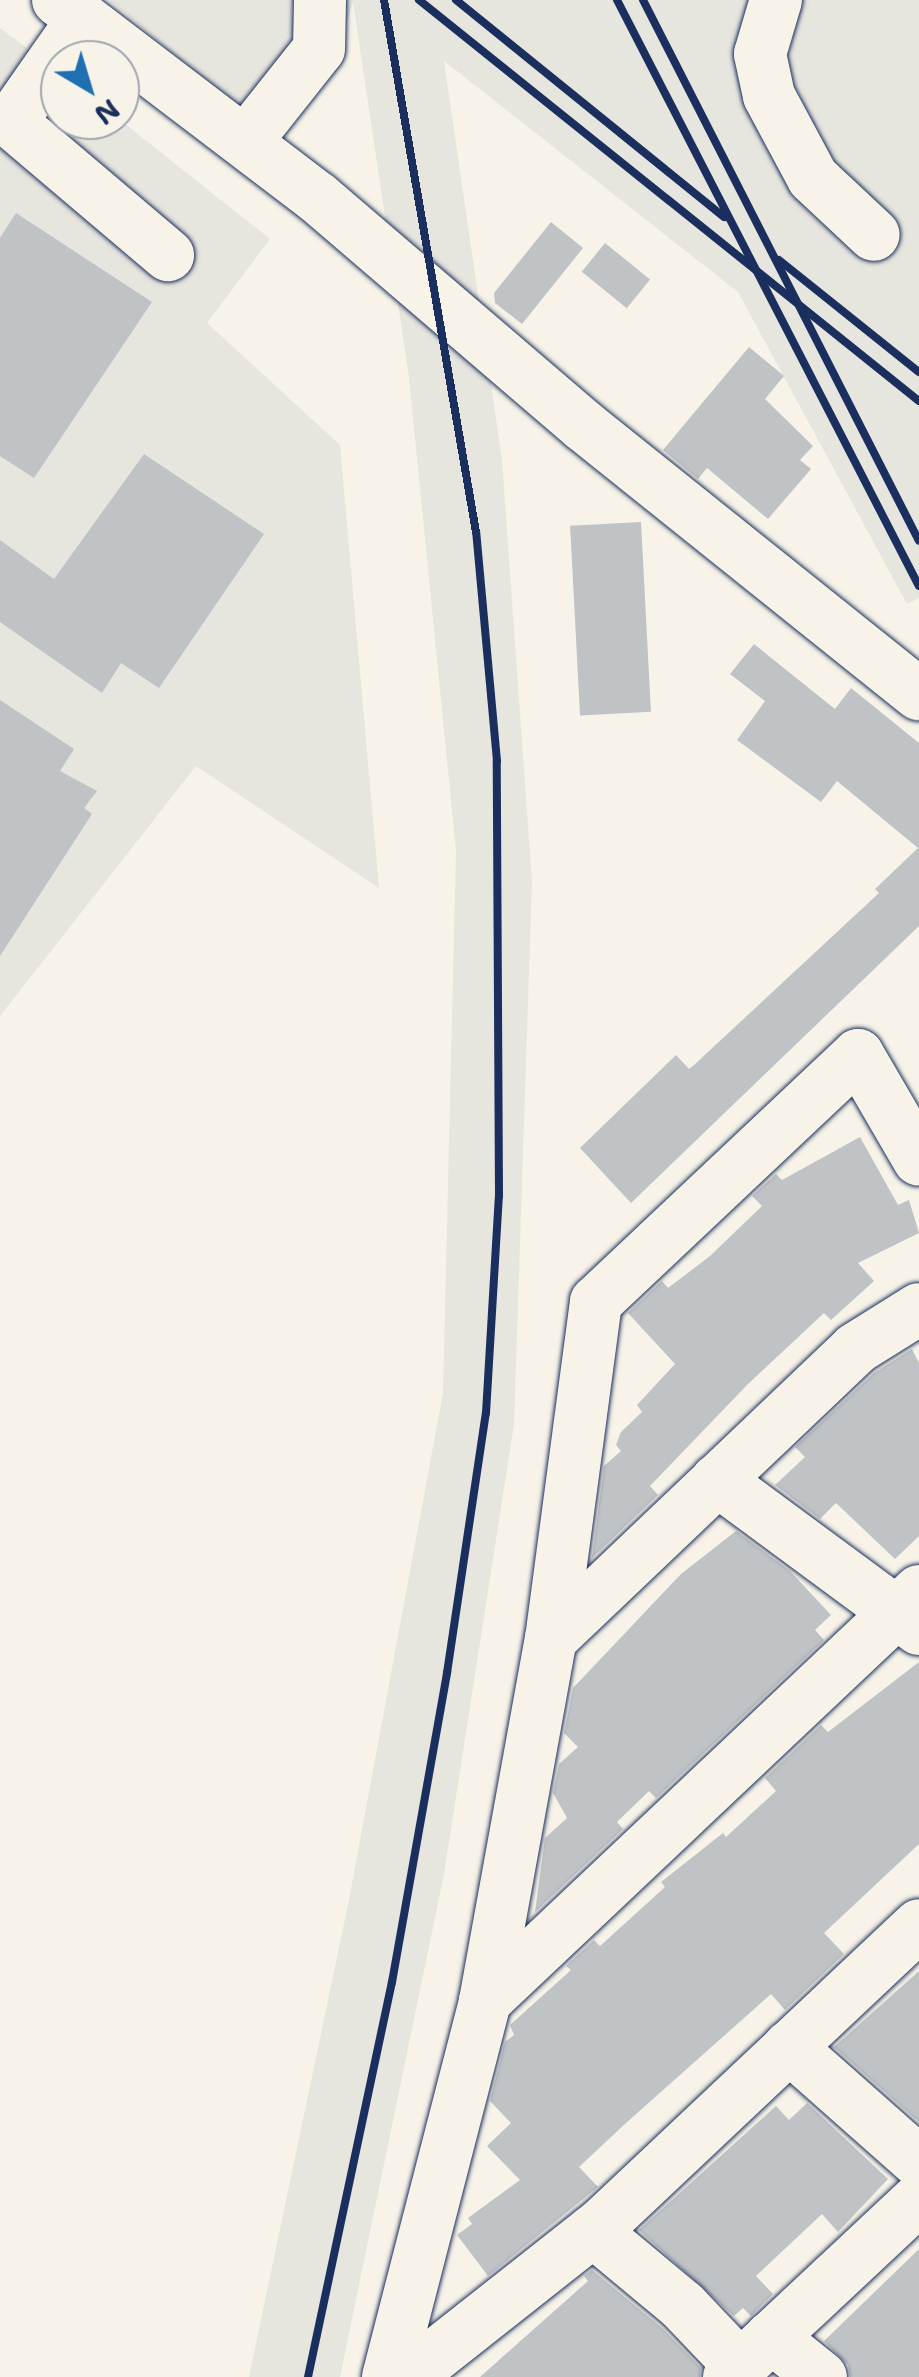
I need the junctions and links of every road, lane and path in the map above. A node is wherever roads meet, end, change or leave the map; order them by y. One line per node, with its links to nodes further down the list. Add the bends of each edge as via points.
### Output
1 (320, 0): 4 (street, via 319,49)
2 (776, 0): 5 (street, via 760,54 769,96 812,178)
3 (70, 10): 4 (street); 6 (street, via 11,122)
4 (246, 141): 7 (street, via 584,426)
5 (874, 235)
6 (168, 255)
7 (919, 694)
8 (919, 1160): 12 (street, via 858,1055 596,1302)
9 (919, 1309): 10 (street, via 854,1349)
10 (718, 1480): 11 (street); 12 (street)
11 (912, 1611): 14 (street)
12 (550, 1640): 14 (street)
13 (919, 1925): 15 (street)
14 (484, 2000): 20 (street)
15 (789, 2047): 16 (street); 18 (street)
16 (919, 2162)
17 (919, 2198): 19 (street)
18 (593, 2231): 19 (street); 21 (street)
19 (747, 2360): 22 (street)
20 (388, 2377)
21 (408, 2377)
22 (820, 2377)

